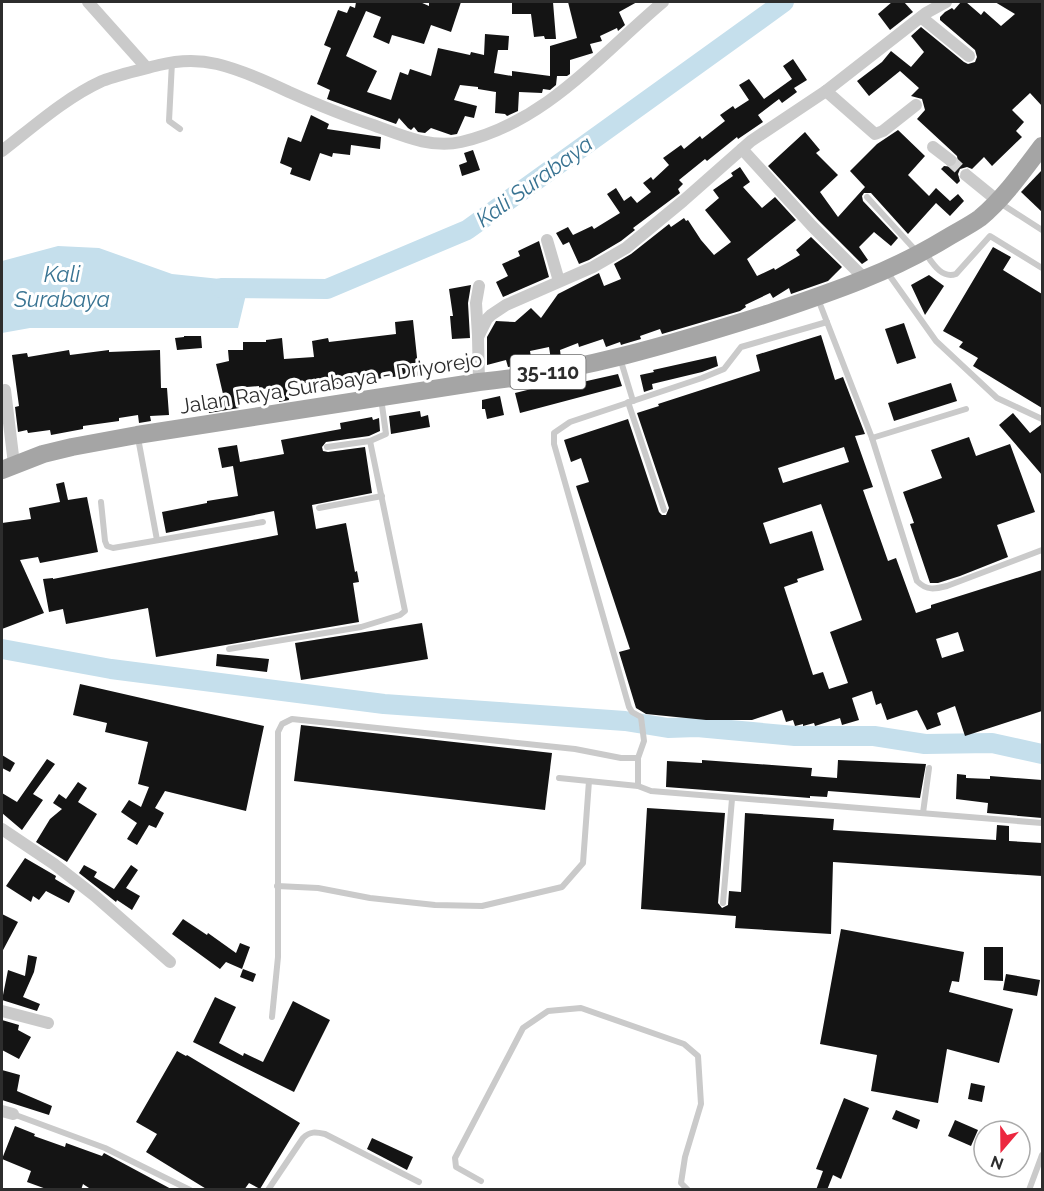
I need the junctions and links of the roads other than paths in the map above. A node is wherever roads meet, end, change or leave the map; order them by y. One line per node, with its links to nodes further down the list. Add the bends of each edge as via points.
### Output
1 (88, 2): 7 (street)
2 (663, 2): 6 (street, via 545,105 485,136 458,143 438,145 404,136 219,64)
3 (946, 2): 4 (street)
4 (921, 17): 5 (street); 8 (street)
5 (969, 56)
6 (172, 61): 7 (street); 10 (lane, via 169,121)
7 (146, 67): 14 (street, via 102,81 39,121)
8 (826, 91): 9 (street, via 875,134); 13 (street)
9 (916, 105)
10 (180, 129)
11 (1042, 146): 18 (main road, Jalan Raya Surabaya - Driyorejo / 35-110)
12 (933, 147): 15 (street)
13 (742, 149): 26 (street); 27 (street, via 626,248)
14 (2, 151)
15 (950, 160)
16 (966, 175): 18 (street)
17 (867, 197): 23 (lane)
18 (998, 201): 19 (main road, Jalan Raya Surabaya - Driyorejo / 35-110); 20 (lane)
19 (978, 219): 21 (lane); 23 (main road, Jalan Raya Surabaya - Driyorejo / 35-110)
20 (1042, 230)
21 (990, 236): 23 (lane, via 950,276); 24 (lane)
22 (547, 240): 27 (street)
23 (922, 253): 25 (main road, Jalan Raya Surabaya - Driyorejo / 35-110)
24 (1042, 268)
25 (886, 271): 26 (main road, Jalan Raya Surabaya - Driyorejo / 35-110); 38 (lane, via 950,355 997,398)
26 (866, 280): 29 (main road, Jalan Raya Surabaya - Driyorejo / 35-110)
27 (560, 281): 31 (street, via 497,311 487,319)
28 (479, 286): 31 (street)
29 (817, 297): 30 (lane); 32 (main road, Jalan Raya Surabaya - Driyorejo / 35-110)
30 (827, 322): 36 (lane, via 741,347 724,369); 40 (lane)
31 (478, 337): 33 (street)
32 (620, 358): 33 (main road, Jalan Raya Surabaya - Driyorejo / 35-110); 36 (lane)
33 (479, 382): 35 (main road, Jalan Raya Surabaya - Driyorejo / 35-110)
34 (5, 390): 43 (street)
35 (381, 398): 39 (main road, Jalan Raya Surabaya - Driyorejo / 35-110); 41 (lane, via 387,433)
36 (630, 401): 47 (lane); 52 (lane, via 570,422 553,435 629,707 641,717 644,741)
37 (966, 409): 40 (lane)
38 (1042, 419)
39 (137, 435): 43 (main road, Jalan Raya Surabaya - Driyorejo / 35-110, via 72,447); 49 (lane)
40 (872, 438): 50 (lane, via 917,581 922,586 933,590 947,586)
41 (370, 441): 42 (lane); 44 (lane)
42 (327, 447)
43 (8, 467)
44 (382, 496): 46 (lane); 51 (lane, via 403,613 361,627)
45 (100, 502): 49 (lane, via 105,541 110,547)
46 (319, 508)
47 (664, 510)
48 (262, 522): 49 (lane)
49 (157, 540)
50 (1042, 550)
51 (230, 649)
52 (638, 758): 56 (lane); 61 (lane, via 286,721 278,732)
53 (929, 768): 58 (lane)
54 (559, 778): 55 (lane)
55 (589, 781): 56 (lane); 61 (lane, via 583,863 562,887 482,906 435,906 318,888)
56 (638, 786): 57 (lane)
57 (732, 799): 58 (lane); 62 (lane)
58 (923, 813): 59 (lane)
59 (1042, 823)
60 (2, 829): 63 (street, via 95,896)
61 (277, 886): 65 (lane, via 278,957)
62 (723, 903)
63 (170, 962)
64 (2, 1011): 66 (street)
65 (272, 1017)
66 (48, 1023)
67 (7, 1113): 71 (lane, via 120,1154)
68 (1042, 1155): 74 (lane)
69 (482, 1181): 73 (lane, via 456,1167 455,1158 523,1028 548,1011 581,1008 684,1044 698,1056 701,1104 681,1183)
70 (419, 1182): 72 (lane, via 315,1132 303,1138)
71 (190, 1190)
72 (268, 1190)
73 (688, 1190)
74 (1029, 1190)

